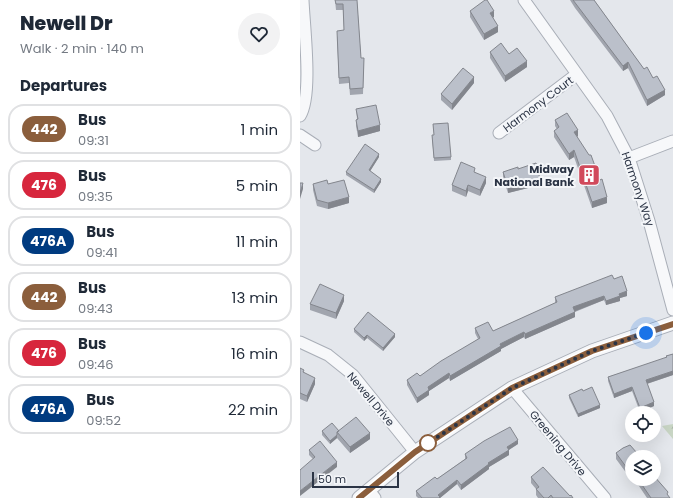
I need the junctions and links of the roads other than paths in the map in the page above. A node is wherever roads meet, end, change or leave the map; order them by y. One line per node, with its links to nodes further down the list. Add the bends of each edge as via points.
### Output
1 (303, 0): 4 (street, via 306,87)
2 (524, 0): 3 (street, Harmony Way)
3 (577, 74): 5 (street, Harmony Court); 9 (street, Harmony Way, via 607,116)
4 (300, 116)
5 (499, 133)
6 (300, 134): 8 (street)
7 (673, 141): 9 (street)
8 (315, 145)
9 (629, 158): 10 (street, Harmony Way)
10 (673, 310)
11 (673, 324): 13 (street, via 592,351)
12 (300, 342): 14 (street, Newell Drive, via 328,355 353,375)
13 (512, 388): 14 (street); 16 (street, Greening Drive)
14 (415, 452): 15 (street)
15 (368, 495)
16 (605, 498)

